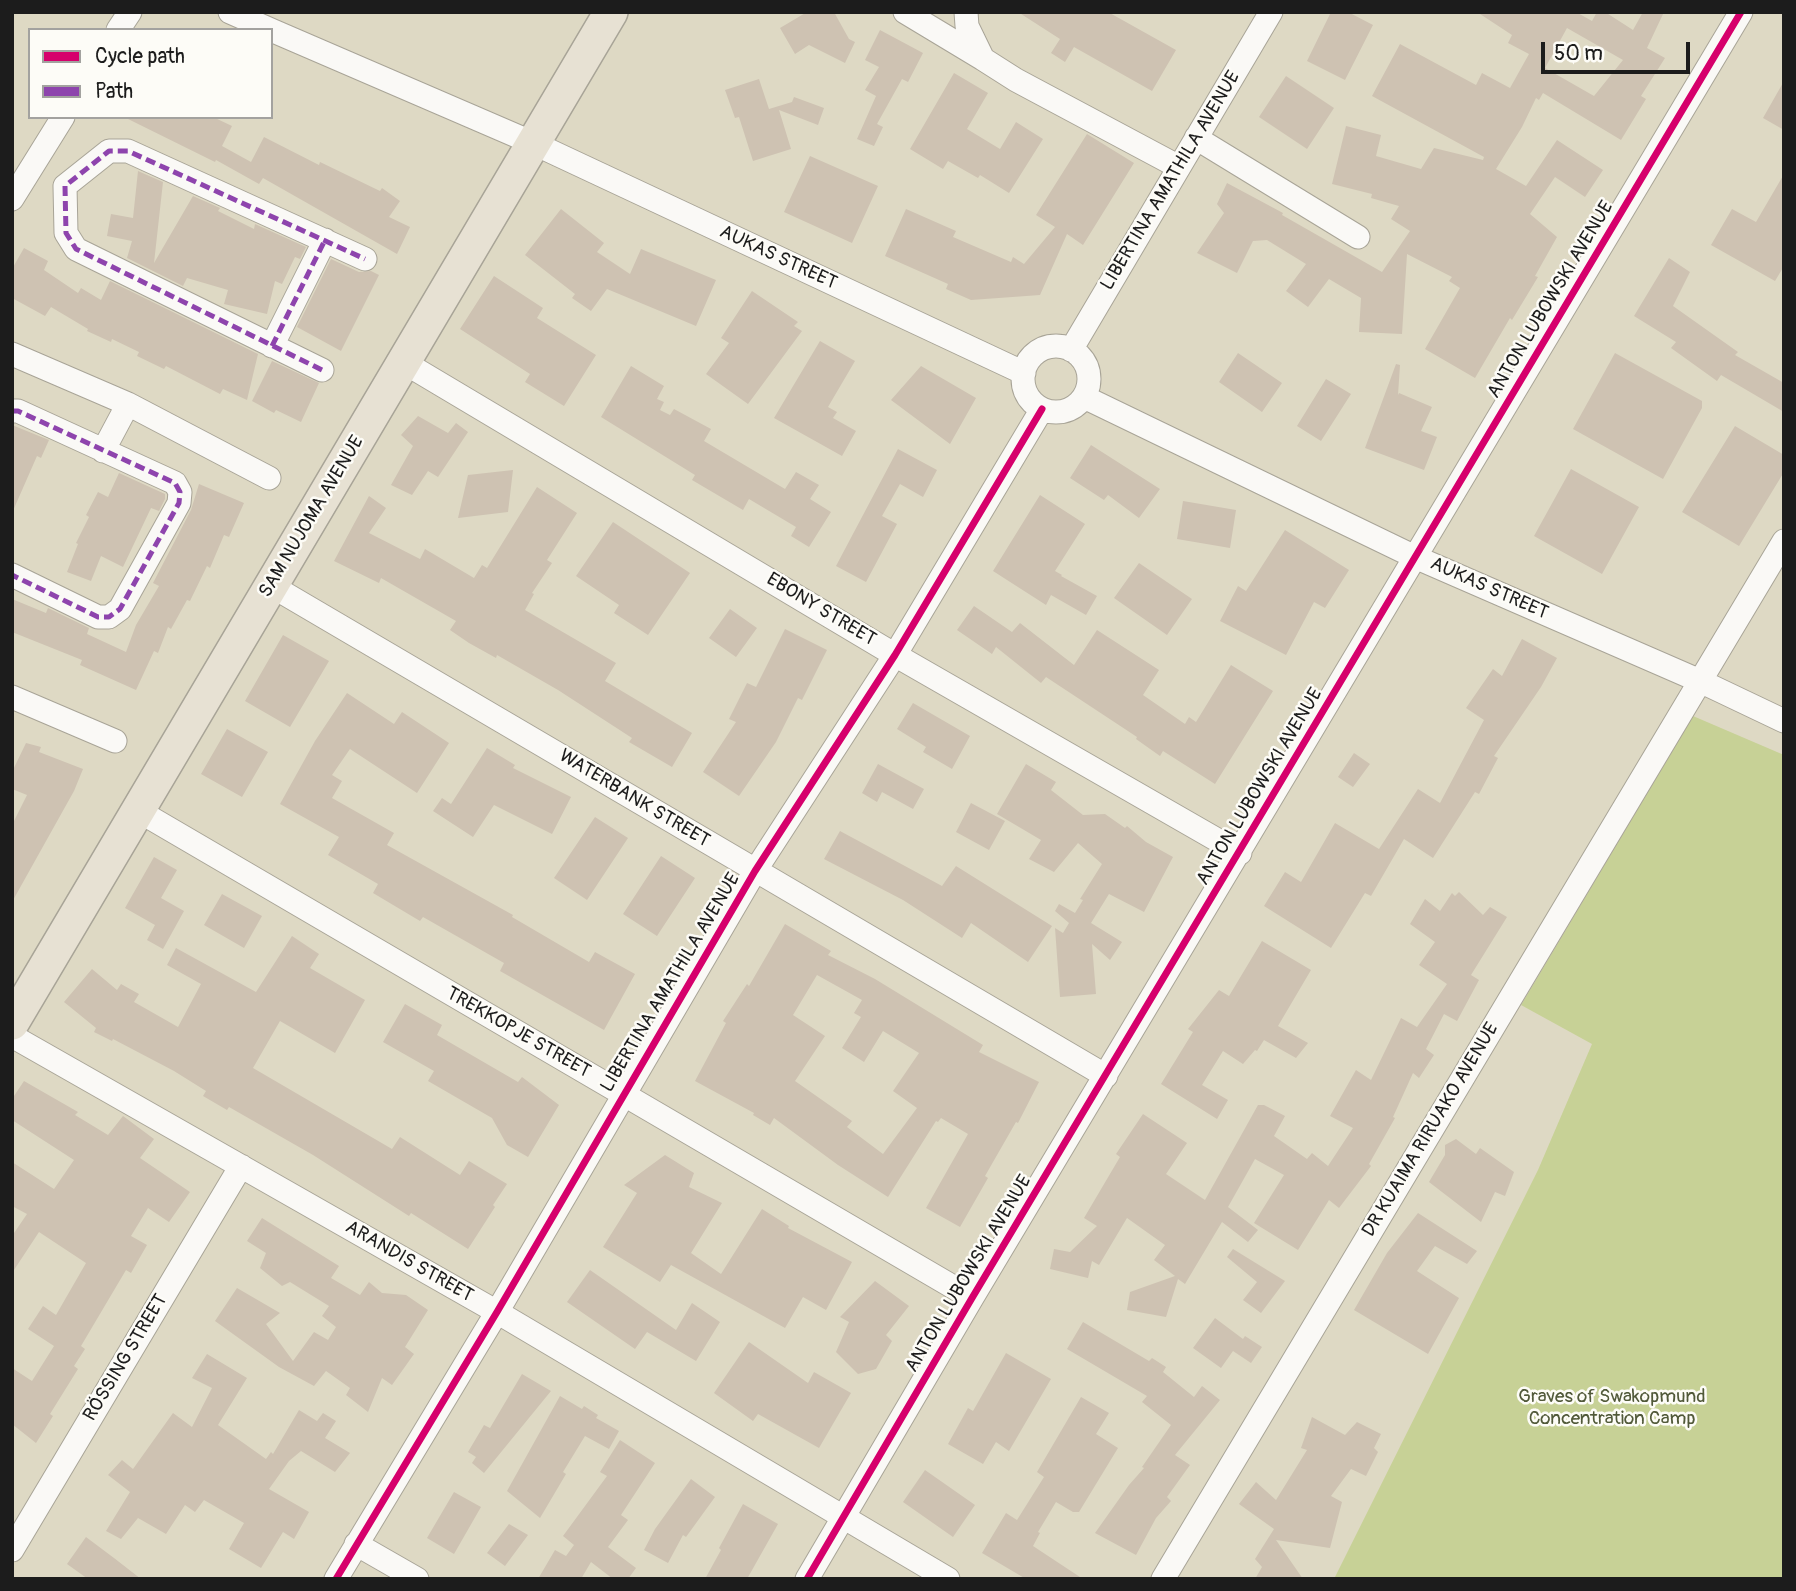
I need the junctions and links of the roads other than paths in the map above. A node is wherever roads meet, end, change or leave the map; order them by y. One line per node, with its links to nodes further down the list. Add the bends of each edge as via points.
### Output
1 (130, 12): 8 (street)
2 (230, 12): 9 (street, AUKAS STREET)
3 (611, 12): 14 (highway, SAM NUJOMA AVENUE)
4 (905, 12): 11 (street)
5 (966, 12): 11 (street, via 967,26)
6 (1271, 12): 13 (street, LIBERTINA AMATHILA AVENUE)
7 (1741, 12): 35 (street, ANTON LUBOWSKI AVENUE)
8 (119, 28)
9 (266, 28)
10 (273, 31): 14 (street, AUKAS STREET)
11 (983, 59): 15 (street)
12 (62, 119): 16 (street)
13 (1196, 138): 15 (street, LIBERTINA AMATHILA AVENUE); 19 (street)
14 (533, 143): 25 (highway, SAM NUJOMA AVENUE); 27 (street, AUKAS STREET)
15 (1179, 167): 23 (street, LIBERTINA AMATHILA AVENUE)
16 (30, 170): 17 (street); 18 (street)
17 (65, 186): 20 (street, via 109,151 128,151); 22 (street, via 66,233 76,250)
18 (12, 200)
19 (1359, 237)
20 (325, 240): 21 (street); 22 (street)
21 (365, 259)
22 (272, 346): 26 (street)
23 (1071, 350): 27 (street, via 1050,347 1040,351); 28 (street, via 1086,366)
24 (12, 354): 29 (street)
25 (405, 363): 37 (highway, SAM NUJOMA AVENUE); 38 (street, EBONY STREET)
26 (322, 370)
27 (1024, 373): 30 (street, via 1029,398)
28 (1084, 397): 30 (street, via 1067,410); 35 (street, AUKAS STREET)
29 (128, 404): 32 (street); 33 (street)
30 (1042, 409): 38 (street, LIBERTINA AMATHILA AVENUE)
31 (12, 411): 32 (street)
32 (103, 451): 36 (street, via 175,483 180,492 179,503 120,609 109,617 98,617)
33 (269, 478)
34 (1784, 541): 39 (street, DR KUAIMA RIRUAKO AVENUE)
35 (1415, 557): 39 (street, AUKAS STREET); 44 (street, ANTON LUBOWSKI AVENUE)
36 (12, 575)
37 (271, 585): 43 (highway, SAM NUJOMA AVENUE); 45 (street, WATERBANK STREET)
38 (895, 654): 44 (street, EBONY STREET); 45 (street, LIBERTINA AMATHILA AVENUE)
39 (1700, 681): 41 (street, AUKAS STREET); 60 (street, DR KUAIMA RIRUAKO AVENUE)
40 (12, 697): 42 (street)
41 (1784, 720)
42 (115, 741)
43 (137, 810): 46 (highway, SAM NUJOMA AVENUE); 49 (street, TREKKOPJE STREET)
44 (1240, 853): 48 (street, ANTON LUBOWSKI AVENUE)
45 (755, 871): 48 (street, WATERBANK STREET); 49 (street, LIBERTINA AMATHILA AVENUE)
46 (12, 1023)
47 (12, 1036): 50 (street, ARANDIS STREET)
48 (1106, 1076): 51 (street, ANTON LUBOWSKI AVENUE)
49 (623, 1095): 51 (street, TREKKOPJE STREET); 52 (street, LIBERTINA AMATHILA AVENUE)
50 (241, 1167): 52 (street, ARANDIS STREET); 55 (street, RÖSSING STREET)
51 (972, 1298): 53 (street, ANTON LUBOWSKI AVENUE)
52 (497, 1312): 53 (street, ARANDIS STREET); 54 (street, LIBERTINA AMATHILA AVENUE)
53 (843, 1516): 58 (street, ANTON LUBOWSKI AVENUE); 59 (street, ARANDIS STREET)
54 (356, 1544): 56 (street, LIBERTINA AMATHILA AVENUE); 57 (street)
55 (12, 1549)
56 (336, 1579)
57 (417, 1579)
58 (807, 1579)
59 (948, 1579)
60 (1163, 1579)

